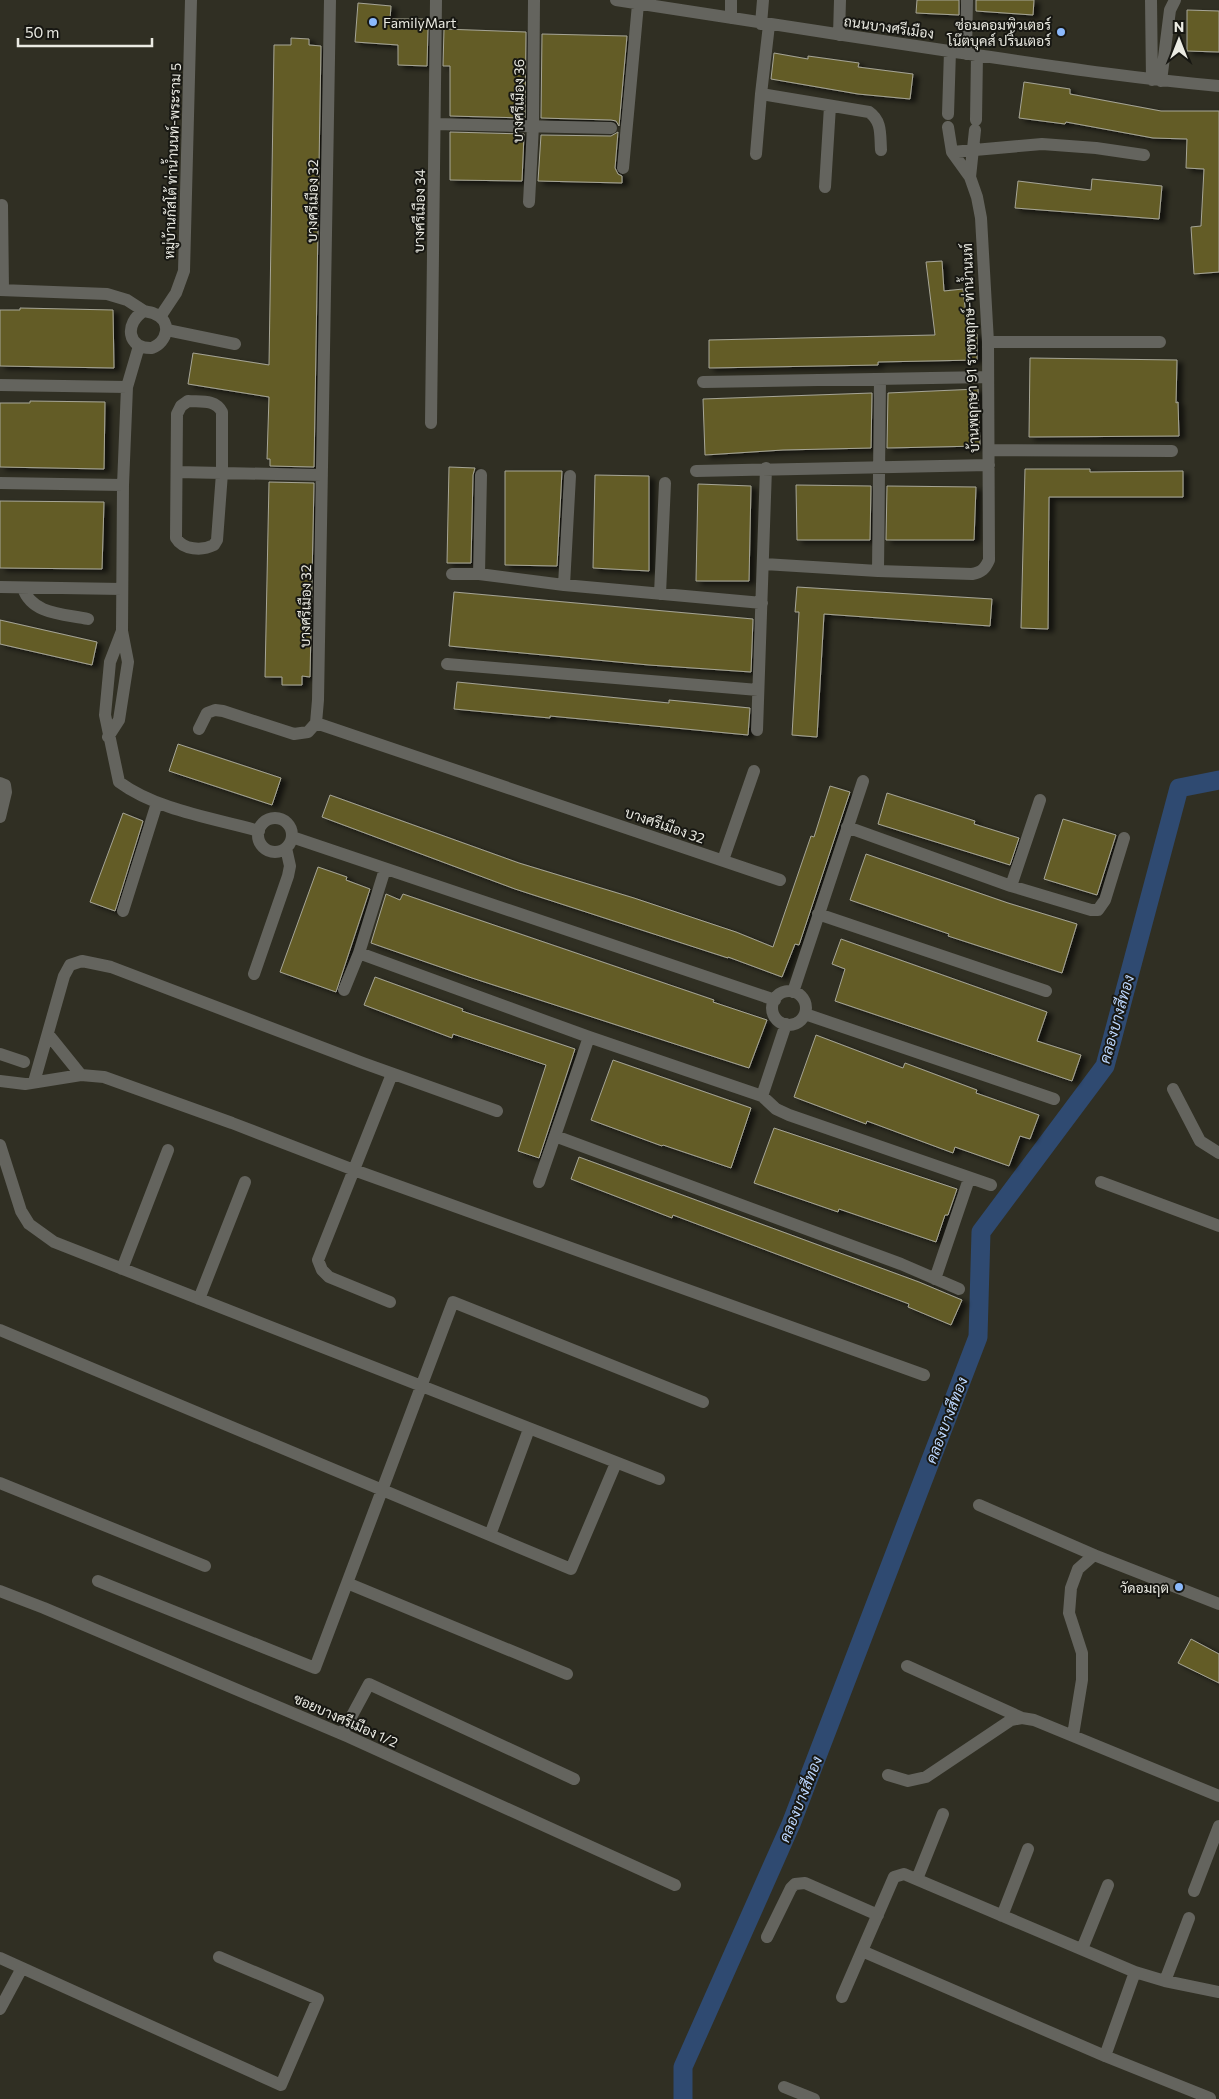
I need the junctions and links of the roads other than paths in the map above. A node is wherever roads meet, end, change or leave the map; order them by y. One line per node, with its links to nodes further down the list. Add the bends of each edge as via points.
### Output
1 (191, 0): 37 (street, หมู่บ้านกัสโต้ ท่าน้ำนนท์-พระราม 5, via 184,270 176,293)
2 (330, 0): 57 (street, บางศรีเมือง 32)
3 (436, 0): 22 (street, บางศรีเมือง 34)
4 (534, 0): 23 (street, บางศรีเมือง 36)
5 (616, 0): 12 (street, ถนนบางศรีเมือง)
6 (732, 0): 13 (street)
7 (763, 0): 14 (street)
8 (840, 0): 15 (street)
9 (967, 0): 17 (street)
10 (1152, 0): 18 (street)
11 (1175, 0): 18 (street, via 1170,10)
12 (638, 4): 13 (street, ถนนบางศรีเมือง); 30 (street)
13 (731, 18): 14 (street, ถนนบางศรีเมือง)
14 (765, 24): 15 (street, ถนนบางศรีเมือง); 20 (street)
15 (838, 35): 16 (street, ถนนบางศรีเมือง)
16 (950, 51): 17 (street, ถนนบางศรีเมือง); 27 (street, บ้านพฤกษา 91 ราชพฤกษ์-ท่าน้ำนนท์, via 948,121)
17 (972, 55): 18 (street, ถนนบางศรีเมือง); 26 (street)
18 (1157, 80): 19 (street, ถนนบางศรีเมือง)
19 (1219, 86)
20 (761, 94): 21 (street); 28 (street)
21 (830, 106): 25 (street, via 869,112 876,117 880,125); 32 (street)
22 (435, 124): 23 (street); 48 (street, บางศรีเมือง 34)
23 (533, 126): 24 (street); 33 (street, บางศรีเมือง 36)
24 (611, 128)
25 (881, 150)
26 (974, 150): 27 (street); 29 (street, via 1042,144); 31 (street)
27 (952, 152): 31 (street, บ้านพฤกษา 91 ราชพฤกษ์-ท่าน้ำนนท์)
28 (756, 154)
29 (1144, 155)
30 (623, 168)
31 (970, 177): 39 (street, บ้านพฤกษา 91 ราชพฤกษ์-ท่าน้ำนนท์, via 981,218)
32 (825, 187)
33 (530, 202)
34 (2, 205): 35 (street)
35 (2, 290): 36 (street, via 107,294 127,300)
36 (144, 311): 37 (street); 42 (street, via 134,318 130,333)
37 (160, 317): 38 (street)
38 (167, 330): 41 (street); 42 (street, via 159,345)
39 (988, 342): 40 (street); 43 (street, บ้านพฤกษา 91 ราชพฤกษ์-ท่าน้ำนนท์)
40 (1160, 342)
41 (236, 344)
42 (139, 346): 47 (street)
43 (988, 377): 44 (street); 49 (street, บ้านพฤกษา 91 ราชพฤกษ์-ท่าน้ำนนท์)
44 (880, 379): 45 (street); 52 (street)
45 (703, 382)
46 (0, 385): 47 (street)
47 (127, 387): 62 (street)
48 (431, 423)
49 (989, 450): 50 (street); 51 (street, บ้านพฤกษา 91 ราชพฤกษ์-ท่าน้ำนนท์)
50 (1172, 451)
51 (989, 465): 52 (street); 64 (street, บ้านพฤกษา 91 ราชพฤกษ์-ท่าน้ำนนท์, via 989,560 986,568 972,574)
52 (880, 466): 53 (street); 64 (street)
53 (766, 468): 54 (street); 63 (street)
54 (696, 470)
55 (177, 472): 56 (street); 56 (street, via 177,414 180,406 188,401 212,402 222,412); 56 (street, via 176,538 186,547 207,549 217,540)
56 (222, 473): 57 (street)
57 (322, 475): 77 (street, บางศรีเมือง 32)
58 (481, 475): 66 (street)
59 (570, 476): 67 (street)
60 (0, 483): 62 (street)
61 (665, 483): 71 (street)
62 (123, 485): 70 (street)
63 (764, 564): 64 (street); 72 (street)
64 (878, 571)
65 (452, 574): 66 (street)
66 (480, 574): 67 (street)
67 (564, 585): 71 (street)
68 (0, 587): 69 (street)
69 (23, 588): 70 (street); 73 (street, via 36,606)
70 (122, 589): 74 (street)
71 (660, 594): 72 (street)
72 (762, 603): 76 (street)
73 (88, 619)
74 (122, 632): 80 (street, via 110,662 104,715); 80 (street, via 128,662 119,720)
75 (446, 664): 76 (street)
76 (758, 690): 79 (street)
77 (316, 723): 78 (street, via 308,732 294,734 215,710 207,713); 92 (street, บางศรีเมือง 32)
78 (199, 729)
79 (757, 730)
80 (108, 737): 85 (street, via 119,782 135,794)
81 (754, 771): 92 (street)
82 (863, 782): 87 (street)
83 (0, 783): 86 (street, via 5,785 6,792)
84 (1040, 800): 95 (street)
85 (156, 802): 88 (street); 96 (street)
86 (0, 817)
87 (847, 827): 95 (street); 97 (street)
88 (259, 831): 89 (street, via 268,820 283,820); 91 (street, via 259,839 266,850 278,852)
89 (292, 836): 91 (street); 93 (street)
90 (1124, 838): 95 (street, via 1105,900 1098,910 1082,909)
91 (286, 848): 99 (street, via 290,866 288,876)
92 (723, 860): 94 (street, บางศรีเมือง 32)
93 (385, 869): 98 (street); 103 (street)
94 (780, 880)
95 (1011, 886)
96 (123, 911)
97 (818, 914): 101 (street); 102 (street)
98 (359, 952): 100 (street); 107 (street)
99 (254, 974)
100 (344, 990)
101 (1046, 991)
102 (793, 992): 103 (street, via 783,993); 104 (street, via 799,994 805,1003)
103 (775, 1000): 105 (street, via 773,1012)
104 (805, 1014): 105 (street, via 795,1024); 116 (street)
105 (786, 1024): 115 (street)
106 (48, 1034): 110 (street, via 64,976 70,965 82,961 112,967); 111 (street); 113 (street)
107 (589, 1037): 115 (street); 118 (street)
108 (0, 1054): 109 (street)
109 (24, 1062)
110 (392, 1074): 117 (street); 122 (street)
111 (81, 1075): 113 (street); 122 (street, via 104,1077)
112 (0, 1081): 113 (street, via 9,1084)
113 (34, 1082)
114 (1173, 1089): 121 (street, via 1200,1141)
115 (762, 1096): 123 (street, via 776,1109 789,1115)
116 (1054, 1099)
117 (497, 1111)
118 (555, 1136): 125 (street); 130 (street)
119 (0, 1145): 129 (street, via 21,1211 29,1224 54,1242)
120 (168, 1150): 129 (street)
121 (1219, 1153)
122 (354, 1170): 133 (street, via 318,1260 328,1277); 135 (street)
123 (970, 1179): 127 (street); 130 (street)
124 (245, 1182): 132 (street)
125 (539, 1182)
126 (1101, 1182): 128 (street)
127 (991, 1185)
128 (1219, 1226)
129 (122, 1269): 132 (street)
130 (934, 1278): 131 (street)
131 (959, 1289)
132 (199, 1299): 136 (street)
133 (390, 1302)
134 (0, 1330): 142 (street)
135 (924, 1375)
136 (422, 1386): 137 (street, via 454,1302); 138 (street); 142 (street)
137 (703, 1402)
138 (530, 1428): 139 (street); 144 (street)
139 (616, 1463): 140 (street); 144 (street, via 571,1569)
140 (659, 1479)
141 (0, 1483): 146 (street)
142 (383, 1491): 144 (street); 148 (street)
143 (979, 1505): 145 (street)
144 (490, 1535)
145 (1094, 1555): 150 (street); 155 (street, via 1078,1569 1071,1588 1069,1613 1082,1653 1082,1680)
146 (204, 1566)
147 (98, 1581): 148 (street, via 315,1668)
148 (347, 1583): 152 (street)
149 (0, 1591): 154 (street, ซอยบางศรีเมือง 1/2)
150 (1219, 1604)
151 (907, 1666): 153 (street)
152 (567, 1674)
153 (1022, 1718): 155 (street); 156 (street, via 1011,1720 926,1777 908,1781)
154 (342, 1734): 157 (street, via 369,1684); 163 (street, ซอยบางศรีเมือง 1/2)
155 (1073, 1735): 158 (street)
156 (888, 1775)
157 (574, 1779)
158 (1219, 1796)
159 (943, 1814): 162 (street)
160 (1219, 1826): 165 (street)
161 (1028, 1849): 167 (street)
162 (917, 1879): 166 (street, via 904,1874 894,1877); 167 (street)
163 (675, 1885)
164 (1108, 1885): 170 (street)
165 (1194, 1891)
166 (878, 1915): 169 (street, via 805,1883 796,1884 790,1888); 171 (street)
167 (1002, 1916): 170 (street)
168 (1190, 1918): 176 (street)
169 (766, 1937)
170 (1082, 1949): 175 (street)
171 (862, 1951): 178 (street); 180 (street)
172 (219, 1957): 174 (street, via 318,1999 281,2085)
173 (0, 1958): 174 (street)
174 (22, 1968): 179 (street)
175 (1135, 1972): 176 (street); 180 (street)
176 (1165, 1981): 177 (street)
177 (1219, 1992)
178 (842, 1997)
179 (0, 2009)
180 (1105, 2056): 182 (street)
181 (784, 2087): 183 (street)
182 (1210, 2098)
183 (814, 2099)

